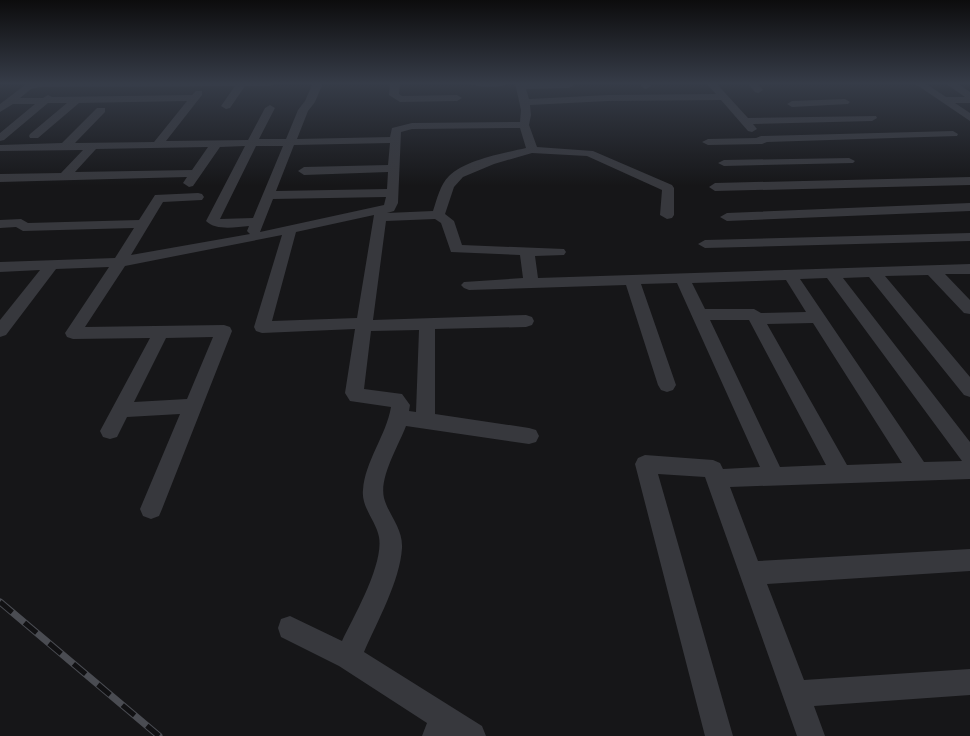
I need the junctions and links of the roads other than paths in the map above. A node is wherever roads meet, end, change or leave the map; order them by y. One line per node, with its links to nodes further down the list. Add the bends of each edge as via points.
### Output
1 (24, 117): 17 (street)
2 (56, 117): 16 (street)
3 (96, 117): 28 (street)
4 (179, 117): 24 (street)
5 (264, 117): 22 (street)
6 (300, 117): 20 (street)
7 (416, 117): 18 (street, via 396,130)
8 (465, 117): 14 (street)
9 (526, 117): 14 (street)
10 (742, 117): 13 (street)
11 (856, 118): 12 (street); 13 (street)
12 (872, 118)
13 (745, 121): 19 (street)
14 (524, 125): 30 (street)
15 (953, 134): 19 (street)
16 (34, 136)
17 (0, 138)
18 (395, 140): 20 (street); 35 (street)
19 (761, 140): 21 (street); 33 (street)
20 (292, 142): 22 (street); 46 (street)
21 (708, 142)
22 (252, 143): 23 (street); 55 (street, via 213,221)
23 (216, 144): 25 (street); 37 (street)
24 (157, 145): 25 (street); 27 (street)
25 (173, 145): 38 (street)
26 (93, 146): 27 (street); 28 (street); 40 (street)
27 (130, 146): 39 (street)
28 (66, 147): 29 (street)
29 (0, 148)
30 (532, 150): 52 (street, via 492,160 454,177); 53 (street, via 600,156 668,188)
31 (829, 161): 32 (street); 33 (street); 43 (street)
32 (849, 161)
33 (780, 162): 34 (street)
34 (724, 163)
35 (394, 168): 36 (street); 45 (street)
36 (304, 171)
37 (196, 173): 38 (street); 48 (street)
38 (152, 174): 39 (street)
39 (106, 175): 40 (street)
40 (65, 176): 41 (street)
41 (0, 178)
42 (970, 181): 43 (street)
43 (848, 184): 44 (street); 50 (street)
44 (715, 187)
45 (392, 193): 46 (street); 51 (street, via 392,203)
46 (270, 195): 55 (street)
47 (198, 196): 48 (street)
48 (180, 197): 57 (street, via 159,198)
49 (970, 207): 50 (street)
50 (873, 211): 54 (street)
51 (381, 214): 52 (street); 58 (street); 81 (street)
52 (438, 215): 62 (street, via 447,222 456,249)
53 (667, 215)
54 (727, 217)
55 (258, 222): 60 (street)
56 (0, 224): 57 (street, via 21,223 23,227)
57 (143, 224): 64 (street)
58 (290, 230): 60 (street); 81 (street, via 262,327)
59 (970, 237): 61 (street)
60 (251, 238): 64 (street)
61 (705, 244)
62 (527, 251): 63 (street); 74 (street)
63 (559, 252)
64 (120, 262): 65 (street); 84 (street, via 73,334)
65 (52, 265): 66 (street); 83 (street)
66 (0, 267)
67 (970, 269): 68 (street)
68 (932, 270): 69 (street); 76 (street)
69 (873, 272): 70 (street); 86 (street)
70 (832, 274): 71 (street); 93 (street)
71 (790, 275): 72 (street); 78 (street)
72 (683, 278): 73 (street); 77 (street)
73 (632, 280): 74 (street); 85 (street)
74 (531, 283): 75 (street)
75 (469, 285)
76 (970, 309)
77 (700, 314): 79 (street, via 754,315); 97 (street)
78 (817, 317): 79 (street); 95 (street)
79 (756, 319): 96 (street)
80 (526, 321): 82 (street)
81 (364, 324): 82 (street); 89 (street, via 354,393 363,398 395,400 401,405)
82 (427, 324): 90 (street)
83 (0, 331)
84 (161, 332): 87 (street, via 224,331); 88 (street)
85 (667, 385)
86 (970, 390)
87 (192, 406): 88 (street); 99 (street)
88 (121, 410): 91 (street)
89 (400, 417): 90 (street); 103 (street, via 373,494 389,530 391,542 387,565)
90 (425, 420): 92 (street)
91 (110, 431)
92 (529, 436)
93 (970, 457)
94 (970, 470): 95 (street)
95 (919, 472): 96 (street)
96 (841, 474): 97 (street)
97 (774, 476): 98 (street)
98 (716, 478): 101 (street); 108 (street, via 713,469 645,464)
99 (151, 509)
100 (970, 560): 101 (street)
101 (751, 573): 105 (street)
102 (290, 628): 103 (street)
103 (348, 657): 106 (street)
104 (970, 682): 105 (street)
105 (796, 694): 109 (street)
106 (440, 727): 107 (street)
107 (472, 736)
108 (719, 736)
109 (811, 736)

